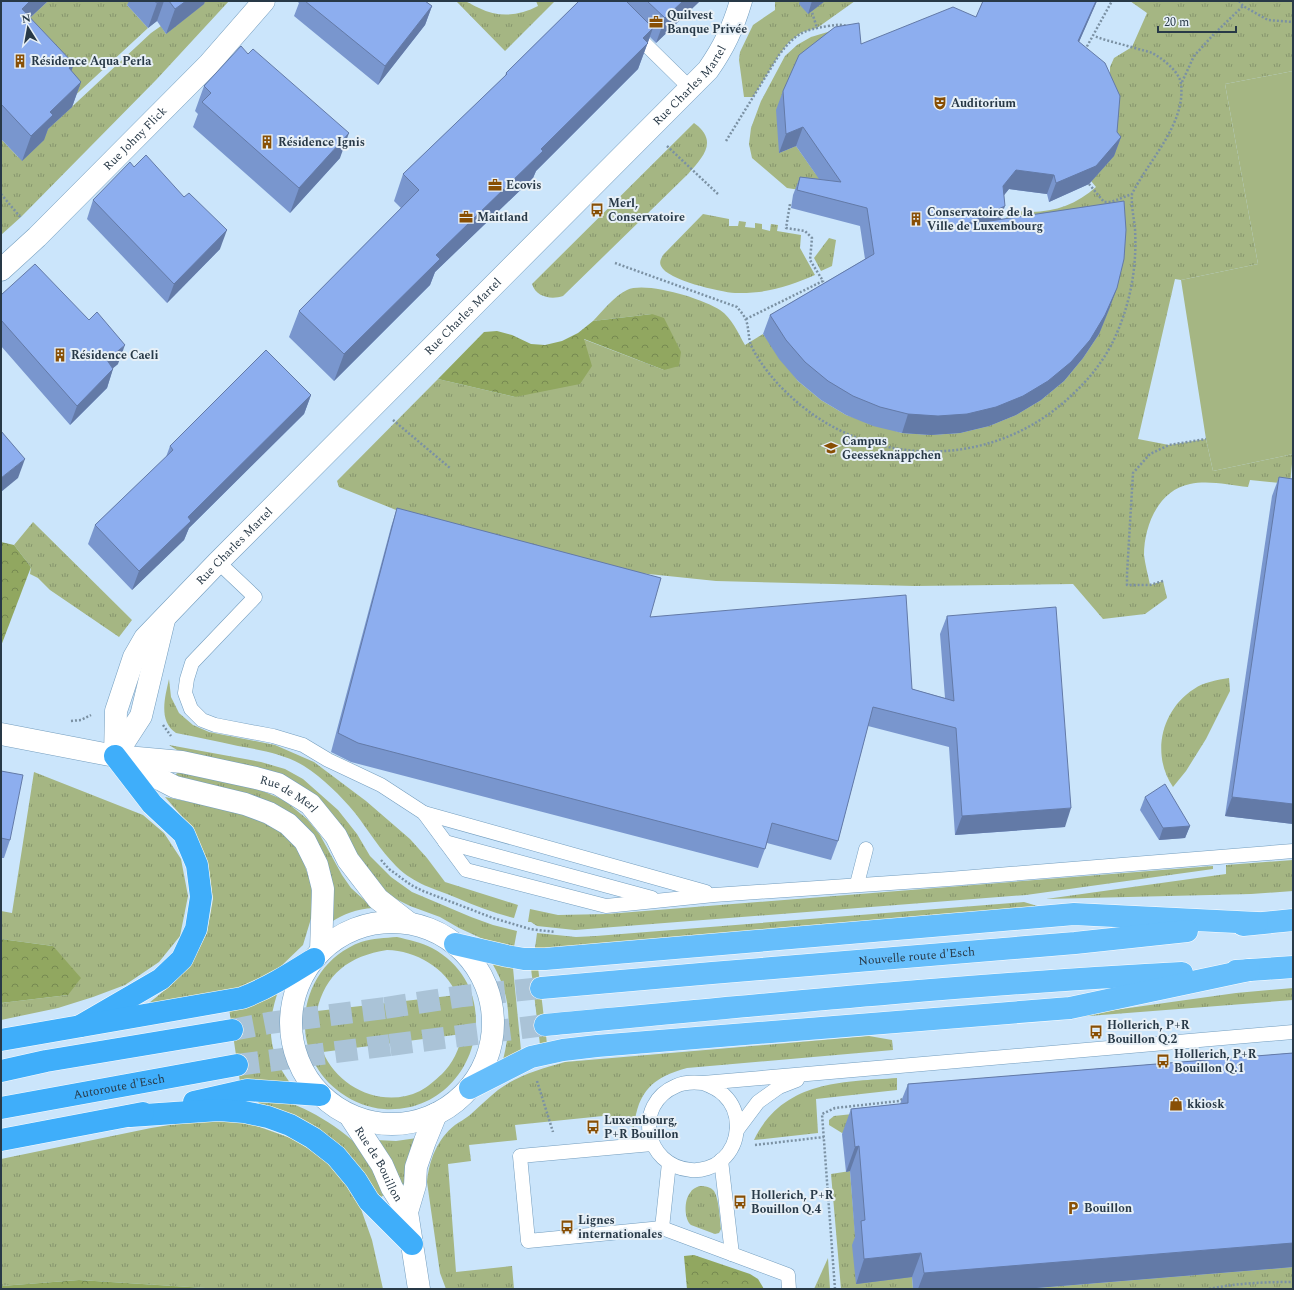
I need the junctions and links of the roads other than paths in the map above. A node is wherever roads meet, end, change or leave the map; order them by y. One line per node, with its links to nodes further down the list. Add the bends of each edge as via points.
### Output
1 (264, 1): 5 (street, Rue Johny Flick, via 209,64 37,238)
2 (741, 1): 4 (street, Rue Charles Martel, via 723,47 708,70)
3 (623, 23): 4 (lane)
4 (690, 88): 6 (street, Rue Charles Martel)
5 (1, 270)
6 (218, 562): 8 (street, Rue Charles Martel, via 164,619 140,716); 9 (lane, via 255,597 192,663 186,679 185,693 191,709 202,720 215,725 273,736 303,745 381,785)
7 (1, 734): 8 (street, Rue de Merl)
8 (115, 756): 18 (street, Rue de Merl, via 182,762 278,784 310,804 336,836 348,860 378,899); 20 (street, Rue de Merl, via 175,787 245,804 288,824 305,841 318,865 323,889); 25 (highway, via 152,804 184,834 197,864 201,897 196,929 182,959 161,979)
9 (424, 813): 10 (lane); 14 (lane)
10 (445, 842): 15 (lane); 15 (lane, via 466,870 606,906)
11 (866, 849): 13 (lane)
12 (1293, 851): 13 (lane)
13 (857, 884): 14 (lane)
14 (714, 895): 15 (lane)
15 (660, 901)
16 (1293, 920): 17 (highway, Nouvelle route d'Esch)
17 (1257, 923): 19 (highway, via 1074,914 546,959 524,959); 23 (highway, Nouvelle route d'Esch, via 1075,943)
18 (409, 924): 19 (street, via 440,934); 20 (street, via 371,924 353,930 336,939)
19 (454, 944): 33 (street, via 468,956 478,970 492,1004 492,1040 488,1057)
20 (318, 955): 25 (highway, via 284,979 242,998); 34 (street, via 302,976 294,996 290,1018 297,1059 306,1078)
21 (1293, 967): 22 (highway)
22 (1250, 970): 24 (highway, via 1063,979); 33 (highway, via 1070,1008 563,1050 531,1057)
23 (541, 988)
24 (545, 1025)
25 (80, 1026): 28 (highway)
26 (232, 1030): 30 (highway)
27 (1293, 1032): 31 (lane)
28 (1, 1040)
29 (237, 1064): 35 (highway, Autoroute d'Esch)
30 (1, 1071)
31 (811, 1074): 32 (lane); 39 (lane, via 779,1087 758,1102)
32 (703, 1083): 39 (lane, via 714,1087 732,1105); 41 (lane, via 689,1082 664,1093 655,1104 650,1117)
33 (470, 1088): 36 (street, via 454,1103)
34 (320, 1095): 37 (highway, via 247,1090); 38 (street)
35 (1, 1108)
36 (436, 1114): 38 (street, via 416,1122 393,1124 372,1123); 44 (street, Rue de Bouillon, via 416,1167 415,1185)
37 (130, 1116): 40 (highway); 46 (highway, via 218,1110 244,1112 290,1125 313,1138 336,1156 369,1201)
38 (350, 1116): 44 (street, Rue de Bouillon, via 382,1165)
39 (737, 1130): 42 (lane, via 729,1153)
40 (1, 1140)
41 (652, 1144): 43 (lane); 45 (lane, via 520,1156 528,1241)
42 (721, 1160): 43 (lane, via 709,1168 696,1170 682,1169); 47 (lane)
43 (669, 1163): 45 (lane)
44 (407, 1212): 46 (street, Rue de Bouillon)
45 (662, 1228): 47 (lane)
46 (412, 1244): 48 (street, Rue de Bouillon)
47 (732, 1254): 49 (lane, via 788,1275)
48 (419, 1289)
49 (790, 1289)

